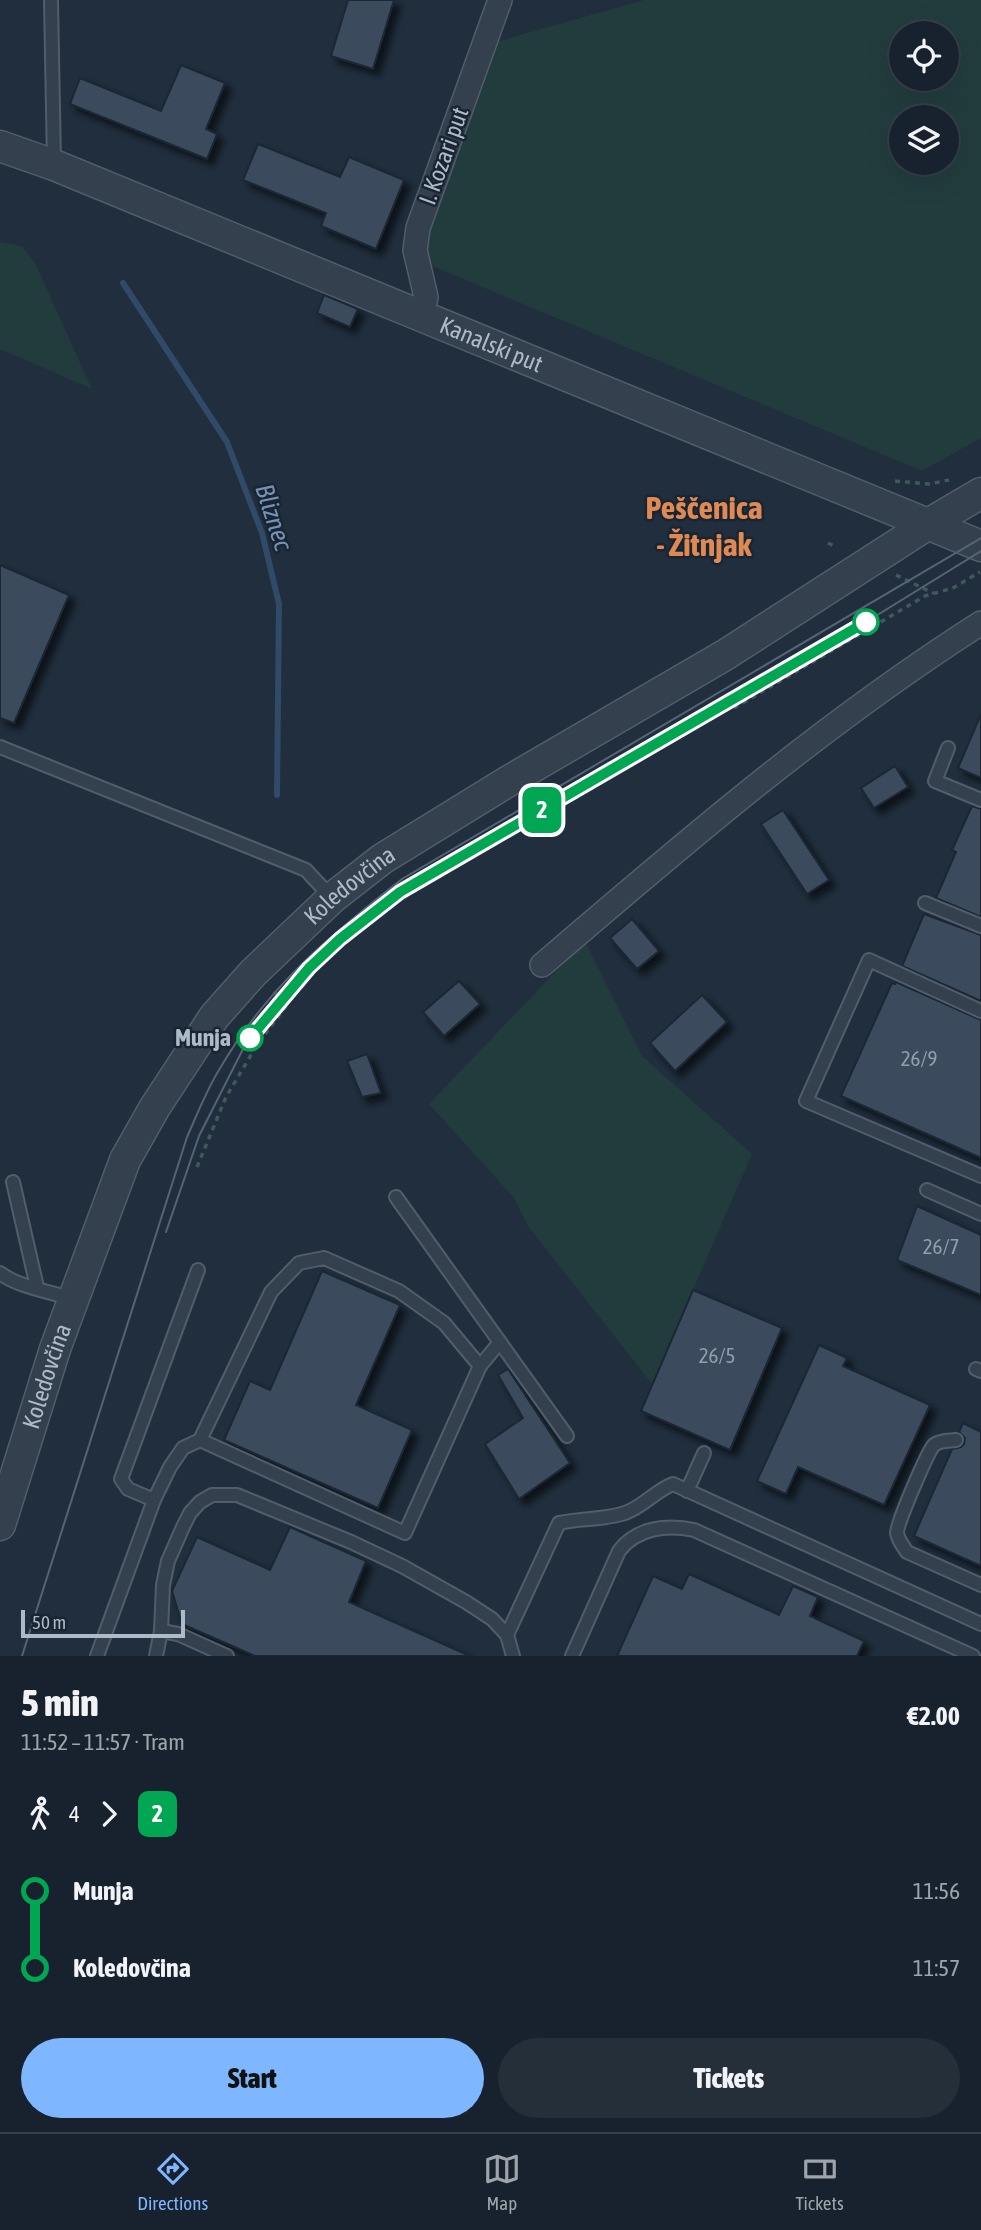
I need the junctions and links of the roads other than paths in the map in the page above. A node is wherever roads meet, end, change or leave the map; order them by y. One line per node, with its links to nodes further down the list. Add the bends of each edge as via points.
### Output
1 (51, 0): 4 (lane)
2 (500, 0): 5 (street, I. Kozari put, via 418,228 415,250 426,297)
3 (0, 146): 4 (street, Kanalski put)
4 (54, 165): 5 (street, Kanalski put)
5 (422, 316): 7 (street, Kanalski put)
6 (968, 486): 7 (street, Koledovčina)
7 (930, 523): 8 (street, Kanalski put); 13 (street, Koledovčina, via 725,655 382,859)
8 (981, 546)
9 (981, 623): 16 (street, via 797,752)
10 (0, 747): 13 (lane, via 306,870)
11 (948, 748): 12 (lane, via 935,781)
12 (981, 800)
13 (332, 898): 26 (street, Koledovčina, via 214,1017 155,1107 125,1160)
14 (925, 903): 15 (lane)
15 (981, 926)
16 (542, 965)
17 (981, 1010): 18 (lane, via 869,960 806,1101)
18 (981, 1176)
19 (13, 1182): 25 (lane)
20 (927, 1190): 22 (lane)
21 (396, 1197): 27 (lane)
22 (981, 1214)
23 (198, 1270): 34 (lane, via 121,1479 128,1489)
24 (0, 1273): 25 (lane, via 10,1281)
25 (37, 1287): 26 (lane)
26 (73, 1299): 35 (street, Koledovčina)
27 (500, 1342): 28 (lane); 29 (lane)
28 (480, 1366): 30 (lane, via 405,1533); 30 (lane, via 444,1323 399,1291 324,1258 299,1263 271,1292)
29 (568, 1436)
30 (200, 1440): 34 (lane, via 183,1448)
31 (956, 1440): 36 (lane, via 933,1446 897,1531 907,1552)
32 (704, 1453): 33 (lane)
33 (687, 1491): 37 (lane); 39 (lane, via 673,1484 626,1513 559,1523)
34 (155, 1500): 40 (lane)
35 (0, 1525)
36 (981, 1585)
37 (981, 1624)
38 (160, 1631): 39 (lane, via 168,1561 190,1513 212,1495 237,1495 402,1566 492,1619); 41 (lane); 42 (lane, via 178,1634)
39 (507, 1635): 43 (lane)
40 (97, 1656)
41 (156, 1656)
42 (226, 1656)
43 (513, 1656)
44 (572, 1656): 45 (lane, via 626,1541 677,1526)
45 (973, 1656)

